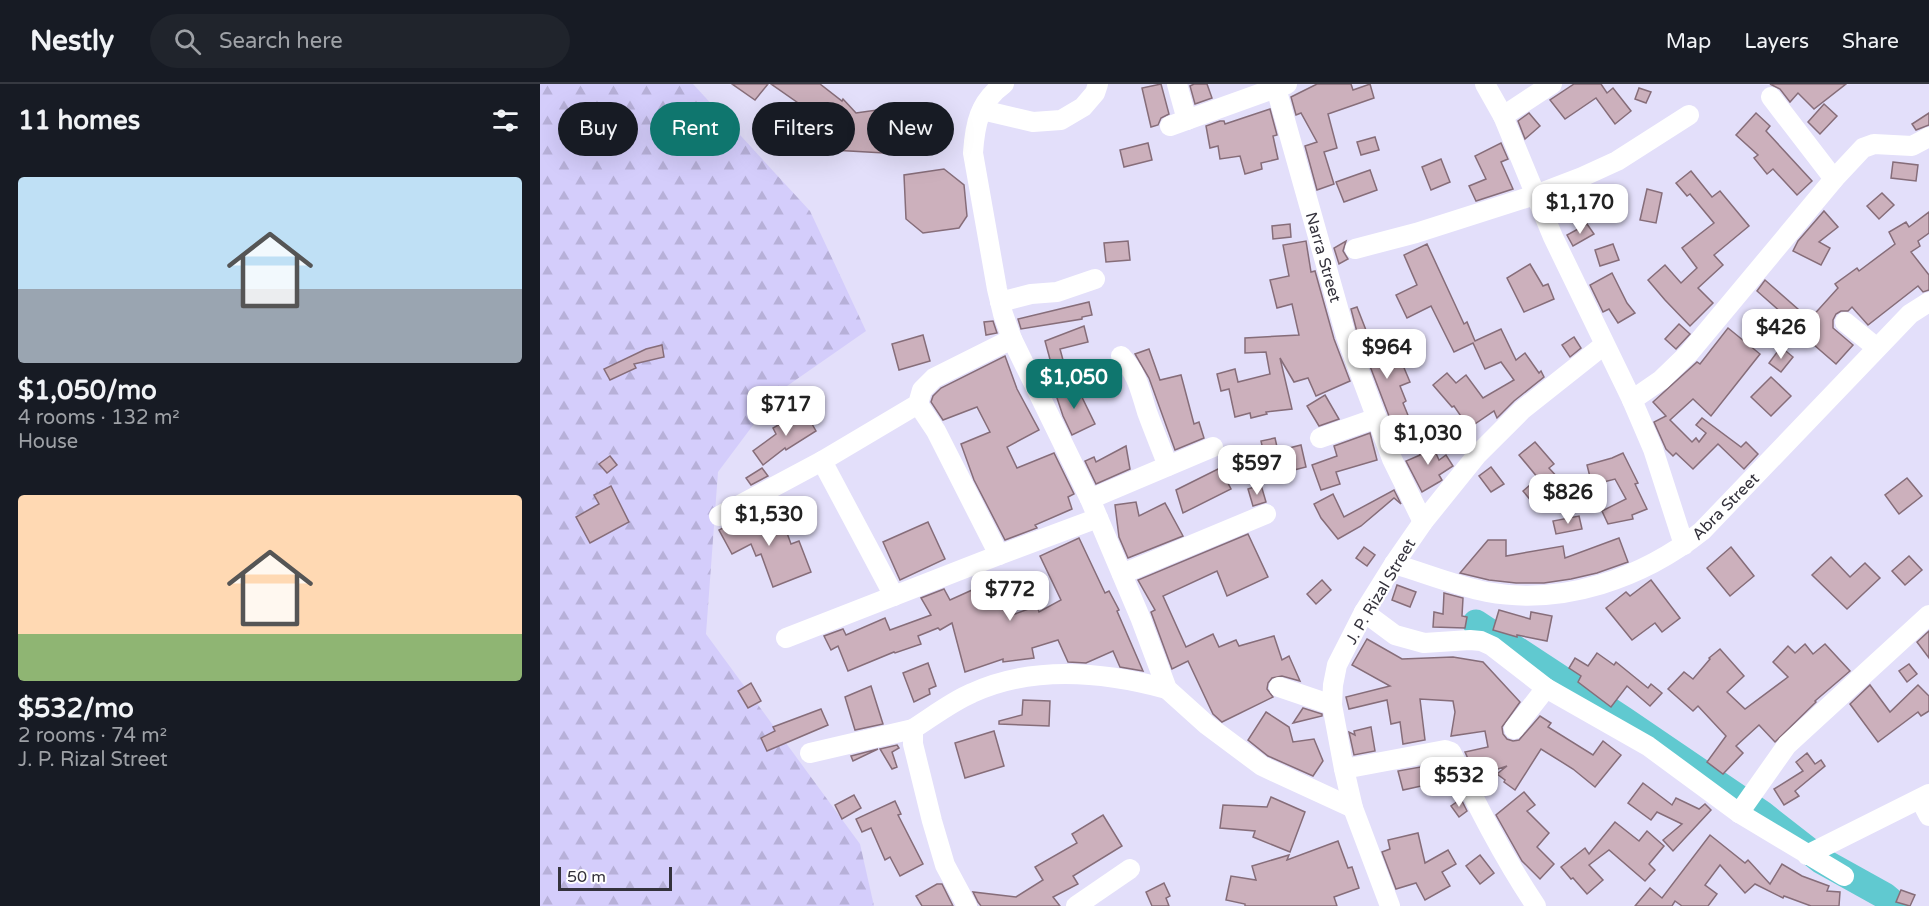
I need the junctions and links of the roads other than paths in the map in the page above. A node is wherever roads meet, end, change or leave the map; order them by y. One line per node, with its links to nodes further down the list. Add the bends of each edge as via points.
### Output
1 (1004, 84): 8 (street, via 990,94)
2 (1098, 84): 8 (street, via 1083,107 1061,120 1033,122)
3 (1177, 84): 6 (street, via 1178,123)
4 (1485, 84): 10 (street)
5 (1552, 84): 10 (street)
6 (1282, 86): 25 (street, Narra Street, via 1346,336)
7 (1771, 97): 12 (street)
8 (982, 110): 16 (street, via 973,153)
9 (1689, 115): 13 (street, via 1617,161)
10 (1503, 116): 13 (street)
11 (1929, 137): 12 (street, via 1912,146 1869,145)
12 (1834, 179): 23 (street, via 1689,353 1661,380)
13 (1535, 195): 14 (street); 20 (street)
14 (1355, 249)
15 (1095, 279): 16 (street, via 1057,292)
16 (1000, 302): 19 (street)
17 (1929, 302): 21 (street, Abra Street, via 1910,314)
18 (1845, 322): 21 (street)
19 (1012, 339): 24 (street, via 934,378 922,390); 30 (street)
20 (1604, 345): 23 (street); 34 (street, J. P. Rizal Street, via 1522,410 1477,455)
21 (1877, 348): 35 (street, Abra Street)
22 (1121, 356): 29 (street, via 1139,382)
23 (1632, 400): 35 (street, via 1653,449)
24 (918, 404): 28 (street); 36 (street, via 936,431)
25 (1377, 418): 26 (street); 34 (street, Narra Street)
26 (1320, 438)
27 (1213, 447): 29 (street)
28 (822, 461): 32 (street); 39 (street)
29 (1168, 466): 30 (street)
30 (1090, 499): 33 (street)
31 (1266, 514): 38 (street)
32 (719, 516)
33 (1098, 518): 36 (street); 38 (street)
34 (1423, 522): 37 (street, J. P. Rizal Street)
35 (1684, 545): 37 (street, Abra Street, via 1629,576 1554,594 1486,592)
36 (999, 555): 39 (street)
37 (1394, 564): 40 (street, J. P. Rizal Street)
38 (1122, 574): 45 (street)
39 (894, 596): 42 (street)
40 (1364, 612): 44 (street, via 1395,635 1424,643 1481,641); 46 (street, J. P. Rizal Street, via 1337,665)
41 (1929, 615): 53 (street, via 1792,740)
42 (786, 638)
43 (1279, 687): 46 (street)
44 (1545, 688): 48 (street); 53 (street, via 1648,746)
45 (1167, 689): 47 (street, via 1136,680 1043,674 972,693); 52 (street, via 1262,766)
46 (1332, 705): 50 (street, J. P. Rizal Street)
47 (913, 729): 49 (street); 57 (street, via 913,744 945,865)
48 (1514, 729)
49 (810, 753)
50 (1344, 769): 52 (street, J. P. Rizal Street); 60 (street, via 1451,752 1480,812)
51 (1926, 803): 54 (street)
52 (1353, 808): 59 (street, J. P. Rizal Street)
53 (1741, 810): 54 (street)
54 (1807, 855): 56 (street)
55 (1130, 869): 58 (street)
56 (1844, 876)
57 (967, 906)
58 (1076, 906)
59 (1390, 906)
60 (1536, 906)

